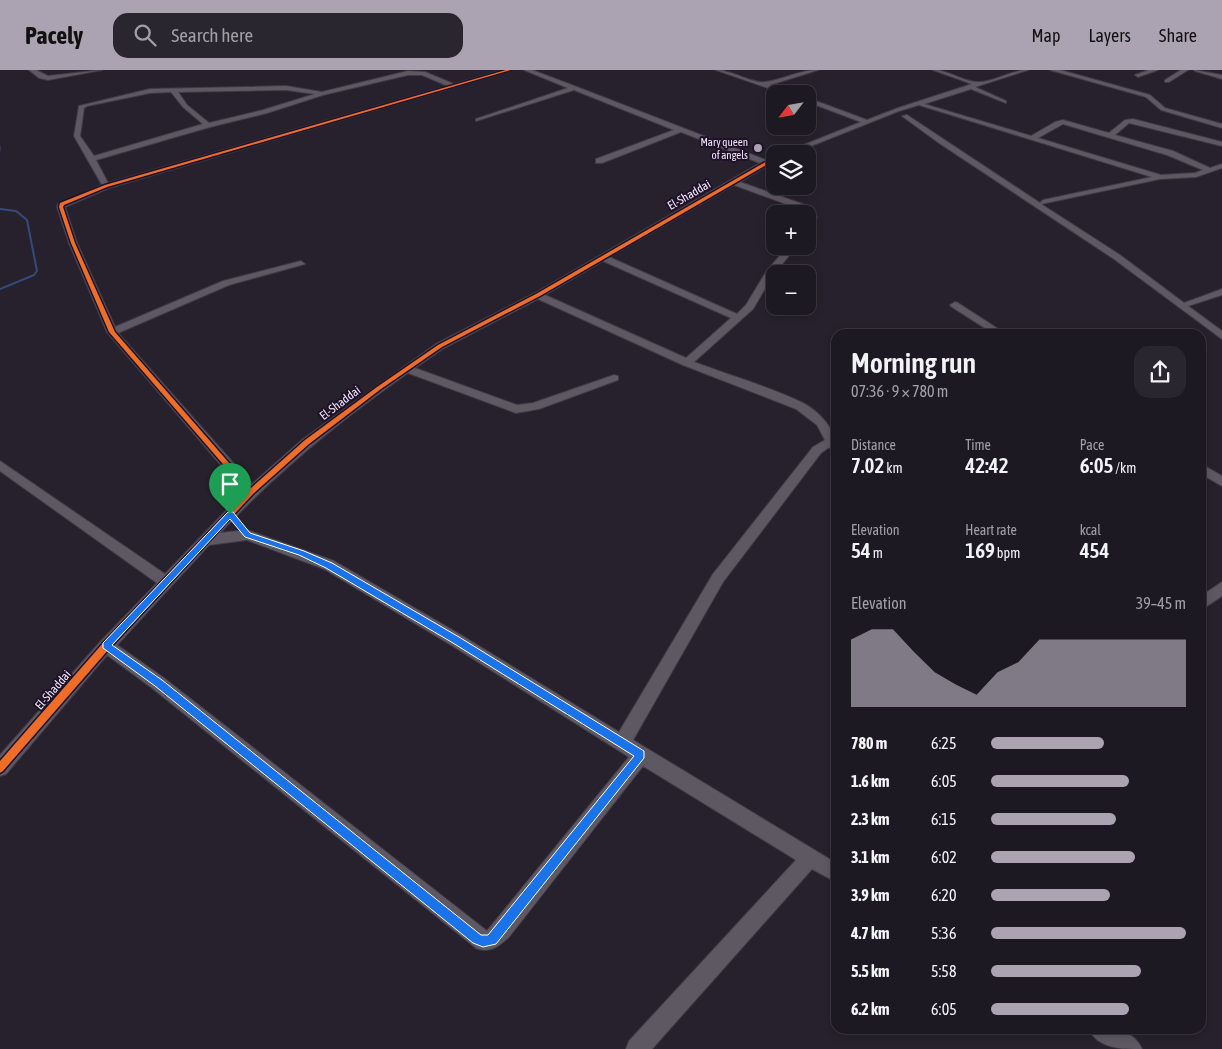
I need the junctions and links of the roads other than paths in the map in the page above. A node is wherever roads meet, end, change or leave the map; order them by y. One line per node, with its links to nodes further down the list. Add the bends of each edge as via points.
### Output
1 (32, 70): 2 (street, via 48,78)
2 (99, 70)
3 (509, 70): 18 (street)
4 (527, 70): 20 (street)
5 (719, 70): 17 (street)
6 (815, 70): 17 (street)
7 (936, 70): 19 (street)
8 (1025, 70): 19 (street)
9 (1053, 70): 31 (street, via 1136,92 1148,96 1163,109)
10 (1155, 70): 14 (street)
11 (1182, 70): 16 (street)
12 (1197, 70): 15 (street)
13 (1034, 71): 19 (street)
14 (1138, 75)
15 (1222, 77)
16 (1167, 81)
17 (765, 84)
18 (454, 86): 22 (street, via 413,72); 46 (street)
19 (978, 86): 23 (street); 25 (street); 26 (street)
20 (575, 88): 28 (street); 32 (street)
21 (173, 90): 22 (street, via 263,85); 30 (street, via 185,106); 37 (street, via 126,96 81,107 77,138)
22 (321, 94): 30 (street, via 265,112)
23 (1004, 102)
24 (816, 103): 29 (street)
25 (922, 105): 27 (street); 34 (street)
26 (901, 112): 27 (street); 29 (street); 41 (street)
27 (916, 113): 41 (street, via 924,126)
28 (478, 120)
29 (866, 122): 36 (street)
30 (208, 125): 37 (street)
31 (1222, 126)
32 (680, 130): 38 (street); 39 (street)
33 (1110, 136): 34 (street, via 1059,122); 35 (street, via 1127,121 1133,121); 43 (street, via 1170,153)
34 (1034, 137): 44 (street)
35 (1222, 144)
36 (807, 145)
37 (92, 159): 46 (street)
38 (766, 160)
39 (599, 161)
40 (766, 163): 45 (street, El-Shaddai)
41 (981, 165): 47 (street); 50 (street)
42 (1222, 166): 43 (street)
43 (1209, 170): 44 (street, via 1189,176)
44 (1161, 177): 47 (street)
45 (734, 182): 48 (street); 51 (street, El-Shaddai)
46 (106, 186): 60 (street, via 66,201 60,207)
47 (1043, 202): 50 (street)
48 (797, 205)
49 (785, 255): 57 (street, via 769,274 750,306)
50 (1120, 256): 55 (street); 61 (street)
51 (603, 258): 54 (street, El-Shaddai); 57 (street)
52 (301, 264): 60 (street, via 226,284)
53 (1222, 292): 55 (street)
54 (538, 295): 62 (street); 63 (street, El-Shaddai, via 466,331)
55 (1189, 303): 58 (street)
56 (956, 305): 59 (street)
57 (736, 317): 62 (street)
58 (1222, 327)
59 (993, 329)
60 (112, 332): 70 (street)
61 (1222, 336)
62 (687, 363): 65 (street, via 800,406 822,423)
63 (406, 369): 64 (street, via 516,409 535,406); 70 (street, El-Shaddai, via 307,442)
64 (614, 378)
65 (831, 437)
66 (831, 443): 78 (street, via 817,450 743,542 718,578)
67 (0, 465): 74 (street)
68 (1206, 471): 69 (street)
69 (1222, 482)
70 (251, 492): 71 (street, El-Shaddai)
71 (230, 514): 72 (street); 73 (street, El-Shaddai)
72 (247, 535): 73 (street); 78 (street, via 329,565)
73 (207, 540): 74 (street, El-Shaddai)
74 (166, 582): 77 (street, El-Shaddai)
75 (1222, 588): 76 (street)
76 (1206, 600)
77 (106, 646): 79 (street, via 158,683 483,941 492,940 502,930); 80 (street, El-Shaddai)
78 (623, 741): 79 (street)
79 (641, 755): 81 (street)
80 (0, 768)
81 (810, 858): 82 (street); 84 (street)
82 (831, 870)
83 (1108, 1034): 85 (street)
84 (637, 1049)
85 (1131, 1049)

